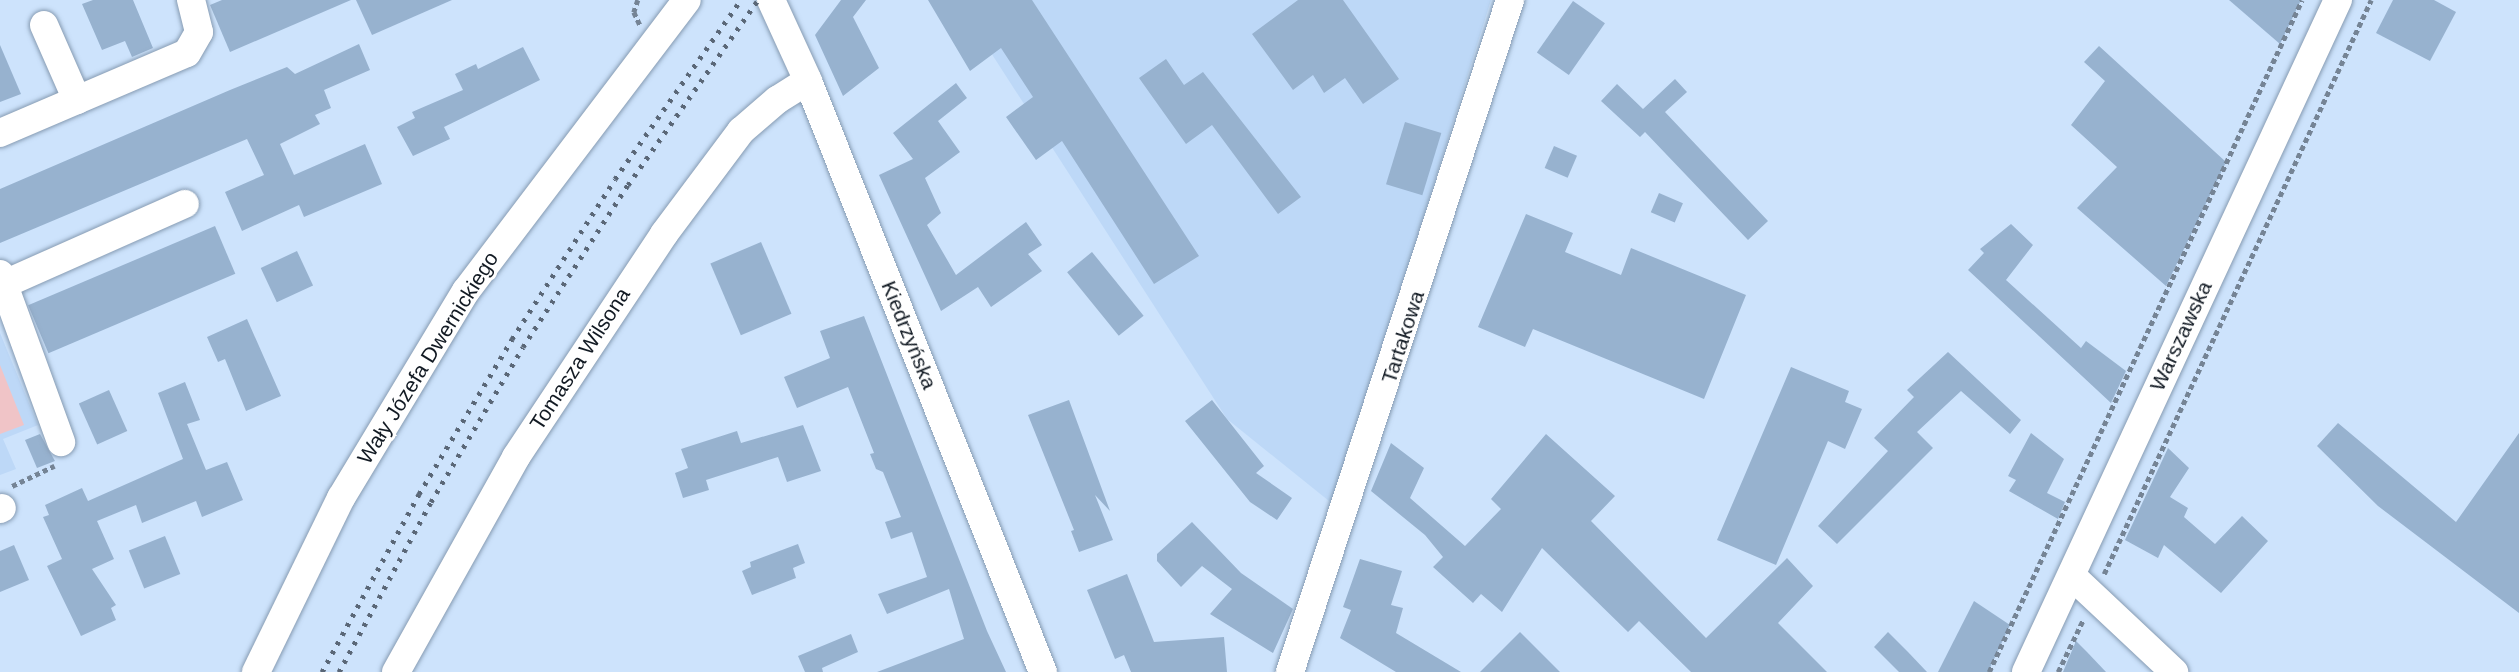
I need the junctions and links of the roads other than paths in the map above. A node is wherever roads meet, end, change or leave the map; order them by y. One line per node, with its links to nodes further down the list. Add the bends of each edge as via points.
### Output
1 (191, 0): 8 (street, via 199,32 187,53)
2 (687, 0): 14 (street, Wały Józefa Dwernickiego, via 466,291 341,499)
3 (771, 0): 7 (street, Kiedrzyńska)
4 (1510, 0): 17 (street, Tartakowa)
5 (2338, 0): 13 (street, Warszawska)
6 (44, 25): 8 (street)
7 (808, 81): 15 (street, Tomasza Wilsona, via 776,100 741,131 657,245 516,457); 16 (street, Kiedrzyńska)
8 (77, 100): 9 (street)
9 (0, 133)
10 (185, 204): 11 (street)
11 (1, 279): 12 (street)
12 (61, 442)
13 (2073, 577): 18 (street, Warszawska); 19 (street)
14 (256, 672)
15 (396, 672)
16 (1043, 672)
17 (1290, 672)
18 (2026, 672)
19 (2174, 672)

